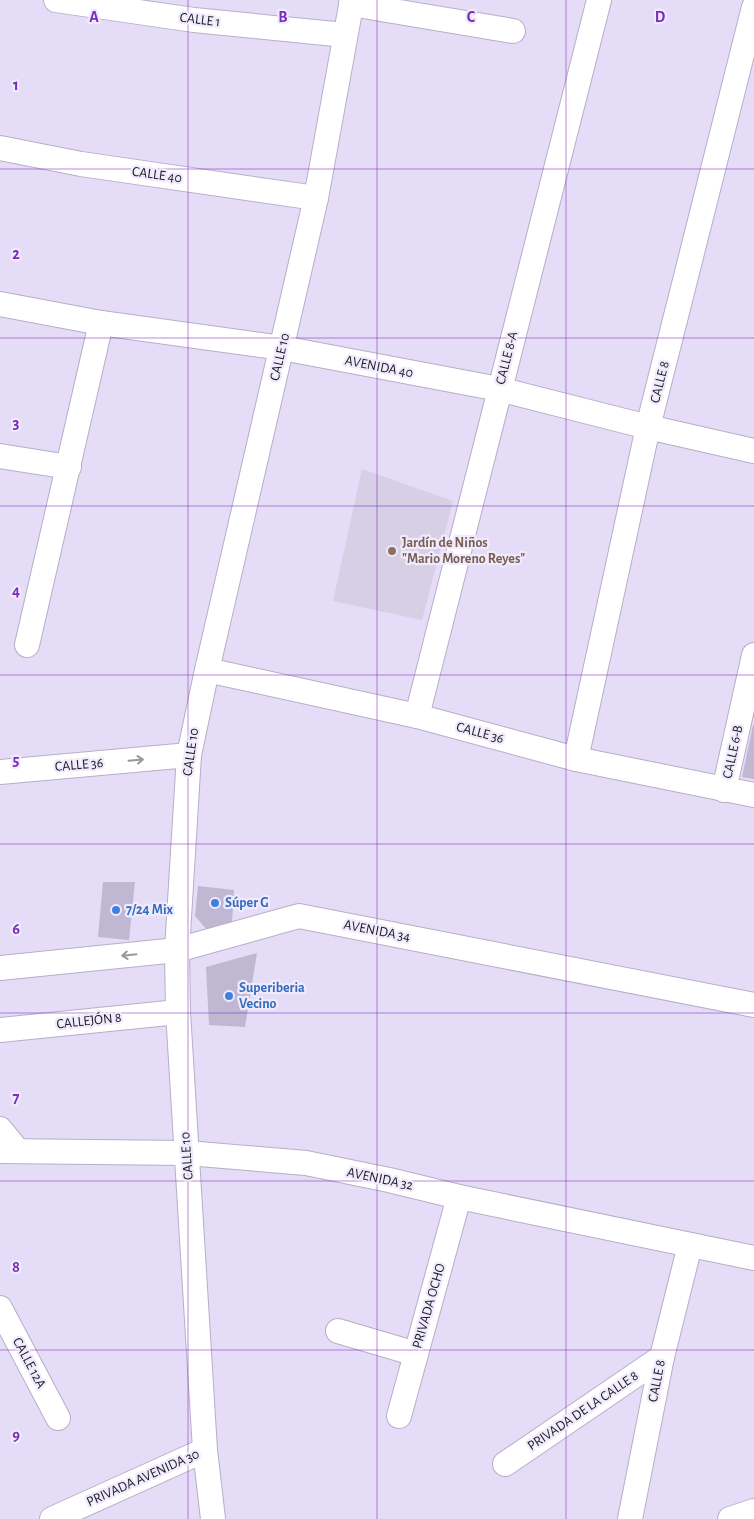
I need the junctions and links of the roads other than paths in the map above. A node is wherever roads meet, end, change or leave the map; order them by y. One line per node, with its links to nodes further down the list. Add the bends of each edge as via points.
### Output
1 (56, 0): 5 (street, CALLE 1)
2 (599, 0): 13 (street, CALLE 8-A)
3 (352, 2): 6 (street); 7 (street, CALLE 10)
4 (754, 7): 14 (street, CALLE 8)
5 (195, 10): 7 (street, CALLE 1)
6 (514, 31)
7 (345, 35): 9 (street, CALLE 10)
8 (0, 148): 9 (street, CALLE 40, via 81,164)
9 (316, 198): 12 (street, CALLE 10)
10 (0, 304): 11 (street, AVENIDA 40)
11 (101, 323): 12 (street, AVENIDA 40); 17 (street)
12 (282, 348): 13 (street, AVENIDA 40); 20 (street, CALLE 10)
13 (499, 389): 14 (street, AVENIDA 40); 21 (street, CALLE 8-A)
14 (648, 427): 15 (street, AVENIDA 40); 23 (street, CALLE 8)
15 (754, 451)
16 (0, 456): 17 (street)
17 (68, 467): 18 (street)
18 (27, 645)
19 (754, 655): 25 (street, CALLE 6-B)
20 (207, 670): 21 (street, CALLE 36); 22 (street, CALLE 10)
21 (417, 716): 23 (street, CALLE 36)
22 (189, 755): 24 (street, CALLE 36, one-way to 22); 27 (street, CALLE 10)
23 (576, 759): 25 (street, CALLE 36)
24 (0, 772)
25 (724, 790): 26 (street, CALLE 36)
26 (754, 795)
27 (177, 950): 28 (street, AVENIDA 34, one-way to 28); 29 (street, AVENIDA 34, via 299,916); 30 (street, CALLE 10)
28 (0, 968)
29 (754, 1004)
30 (178, 1012): 31 (street, CALLEJÓN 8); 34 (street, CALLE 10)
31 (0, 1030)
32 (0, 1128): 33 (street)
33 (9, 1151): 34 (street, AVENIDA 32)
34 (186, 1153): 35 (street, AVENIDA 32, via 306,1163); 44 (street, CALLE 10)
35 (460, 1197): 36 (street, AVENIDA 32); 40 (street, PRIVADA OCHO)
36 (690, 1245): 37 (street, AVENIDA 32); 41 (street, CALLE 8)
37 (754, 1258)
38 (0, 1308): 43 (street, CALLE 12A)
39 (338, 1332): 40 (street)
40 (416, 1354): 42 (street, PRIVADA OCHO)
41 (662, 1357): 45 (street, PRIVADA DE LA CALLE 8); 49 (street, CALLE 8)
42 (399, 1416)
43 (58, 1418)
44 (206, 1450): 47 (street, PRIVADA AVENIDA 30); 48 (street, CALLE 10)
45 (505, 1464)
46 (754, 1510): 50 (street)
47 (52, 1519)
48 (213, 1519)
49 (630, 1519)
50 (730, 1519)

